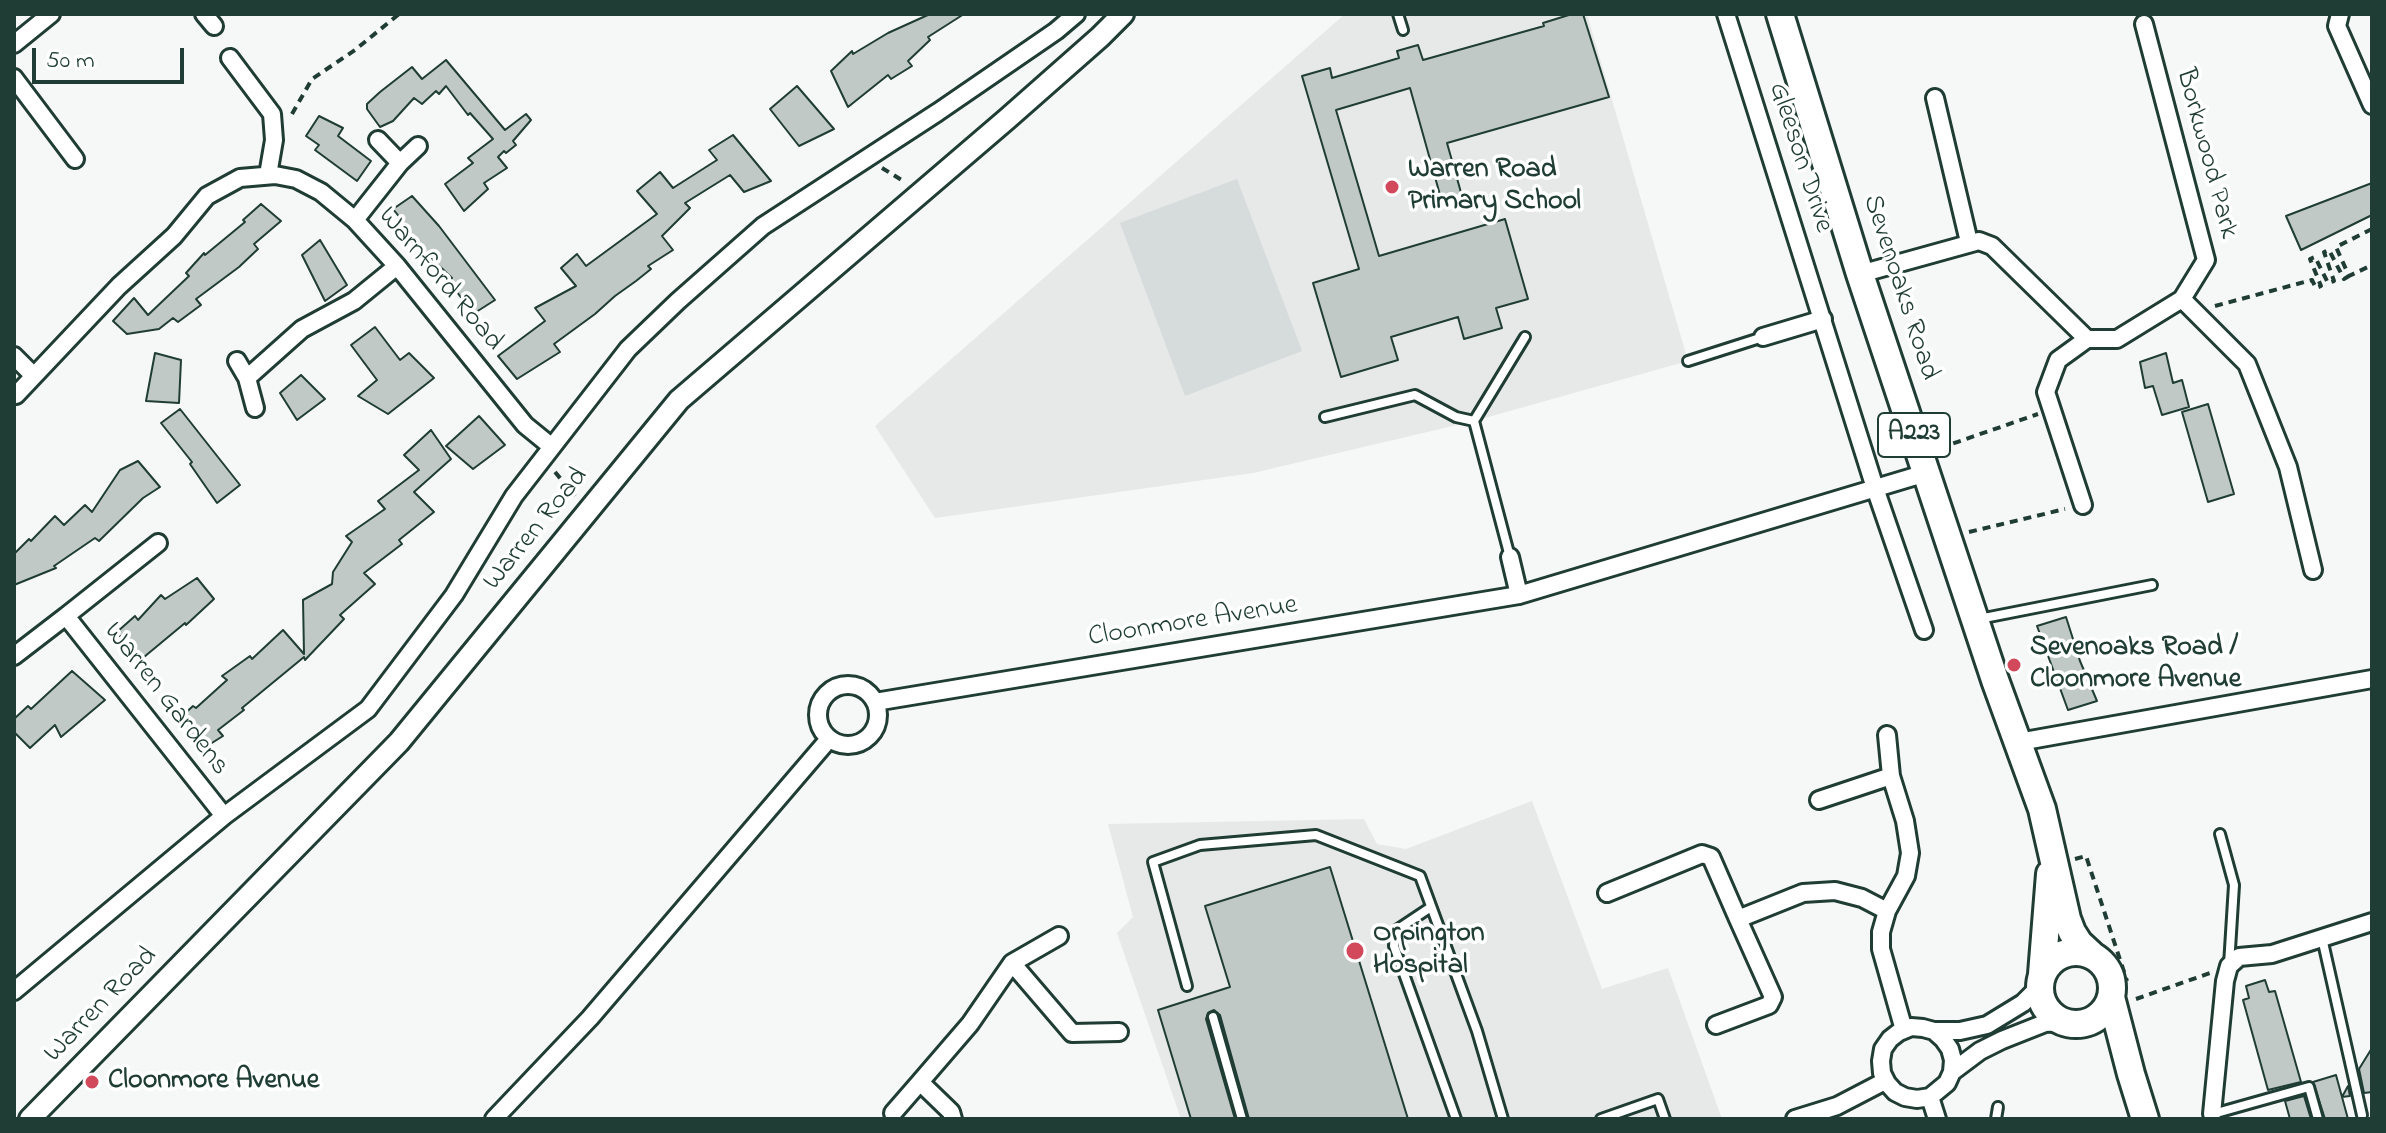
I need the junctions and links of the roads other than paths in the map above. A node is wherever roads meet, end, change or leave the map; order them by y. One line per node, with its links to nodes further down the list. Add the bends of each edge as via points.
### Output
1 (51, 14): 10 (street)
2 (1076, 14): 38 (street, Warren Road, via 763,226 628,349)
3 (1123, 14): 90 (street, Warren Road, via 679,400 399,742)
4 (1398, 14): 9 (lane)
5 (1726, 14): 25 (street, Gleeson Drive)
6 (1780, 14): 23 (main road, Sevenoaks Road / A223)
7 (2340, 14): 14 (street, via 2337,26)
8 (2144, 24): 24 (street, Borkwood Park, via 2206,260)
9 (1403, 30)
10 (14, 44)
11 (230, 58): 19 (street, via 272,114)
12 (14, 78): 17 (street)
13 (1935, 98): 21 (street)
14 (2372, 105)
15 (378, 140): 18 (street)
16 (418, 146): 18 (street)
17 (75, 159)
18 (400, 163): 20 (street)
19 (268, 175): 20 (street, Warnford Road, via 296,179); 32 (street, Warnford Road, via 240,178 207,196)
20 (355, 220): 22 (street, Warnford Road)
21 (1969, 242): 23 (street); 28 (street, via 1992,246)
22 (397, 266): 33 (street, via 354,301 302,329); 38 (street, Warnford Road)
23 (1860, 274): 39 (main road, Sevenoaks Road / A223)
24 (2182, 299): 28 (street, Borkwood Park, via 2117,339); 44 (street, via 2247,364 2288,467)
25 (1823, 319): 27 (street); 40 (street, Gleeson Drive)
26 (1525, 337): 37 (lane)
27 (1763, 337): 31 (lane)
28 (2087, 339): 41 (street, via 2058,360 2046,392)
29 (14, 356): 32 (street)
30 (237, 361): 33 (street)
31 (1688, 361)
32 (34, 376): 34 (street, Warnford Road)
33 (247, 378): 35 (street)
34 (16, 395)
35 (255, 408)
36 (1325, 417): 37 (lane, via 1415,395)
37 (1474, 421): 43 (lane)
38 (547, 452): 58 (street, Warren Road, via 454,595 368,709)
39 (1923, 464): 40 (street, Cloonmore Avenue); 48 (main road, Sevenoaks Road / A223)
40 (1875, 488): 46 (street, Cloonmore Avenue); 49 (street, Gleeson Drive)
41 (2083, 505)
42 (158, 543): 47 (street, Warren Gardens)
43 (1510, 557): 46 (street)
44 (2313, 570)
45 (2152, 585): 48 (lane)
46 (1519, 595): 52 (street, Cloonmore Avenue)
47 (66, 616): 50 (street, Warren Gardens); 58 (street, Warren Gardens)
48 (1974, 620): 55 (main road, Sevenoaks Road / A223)
49 (1924, 630)
50 (14, 656)
51 (2372, 679): 55 (street)
52 (875, 702): 54 (street, via 877,722 867,739 848,745); 54 (street, via 852,686 833,689 818,713)
53 (1887, 735): 56 (street)
54 (829, 739): 91 (street, via 590,1018)
55 (2019, 744): 60 (main road, Sevenoaks Road / A223)
56 (1891, 776): 57 (street); 63 (street, via 1910,853 1906,876)
57 (1819, 800)
58 (224, 816): 73 (street, Warren Road)
59 (2220, 834): 70 (lane, via 2234,885)
60 (2053, 854): 68 (main road, Sevenoaks Road / A223, via 2072,932); 71 (main road, Sevenoaks Road / A223)
61 (1607, 893): 64 (street, via 1702,854 1711,857)
62 (1431, 907): 72 (lane, via 1420,876 1316,835 1200,845 1153,862); 94 (lane, via 1395,931 1394,946); 95 (lane)
63 (1887, 911): 64 (street, via 1849,893 1820,891 1787,898); 78 (street, via 1881,949)
64 (1738, 919): 77 (street, via 1773,997 1769,1005)
65 (2372, 922): 67 (street)
66 (1059, 936): 69 (street)
67 (2322, 938): 70 (street, via 2272,954 2239,957); 89 (lane)
68 (2093, 956): 71 (main road, via 2058,956); 74 (main road, A223)
69 (1012, 963): 80 (street, via 1072,1033); 84 (street, via 970,1024)
70 (2227, 973): 88 (street)
71 (2041, 980): 76 (main road, A223, via 2046,1008); 79 (street, via 2023,1003 1987,1025)
72 (1187, 986)
73 (14, 991)
74 (2122, 998): 76 (main road, via 2087,1022); 82 (main road, A223)
75 (1213, 1017): 93 (lane)
76 (2070, 1023): 81 (street, via 2045,1023 2002,1040); 82 (main road, A223, via 2103,1039)
77 (1716, 1025)
78 (1904, 1030): 79 (street); 83 (street, via 1883,1049)
79 (1934, 1031): 81 (street, via 1950,1049)
80 (1119, 1032)
81 (1952, 1072): 85 (street)
82 (2131, 1074): 101 (main road, A223)
83 (1885, 1081): 85 (street, via 1905,1097); 98 (street, via 1837,1106)
84 (920, 1082): 87 (street); 92 (street)
85 (1930, 1097): 99 (street)
86 (1998, 1107): 100 (lane)
87 (893, 1113)
88 (2212, 1114): 102 (lane, via 2309,1087)
89 (2362, 1115)
90 (30, 1119)
91 (494, 1119)
92 (953, 1119)
93 (1242, 1119)
94 (1456, 1119)
95 (1503, 1119)
96 (1601, 1119): 97 (lane, via 1658,1099)
97 (1665, 1119)
98 (1795, 1119)
99 (1937, 1119)
100 (1996, 1119)
101 (2145, 1119)
102 (2318, 1119)

